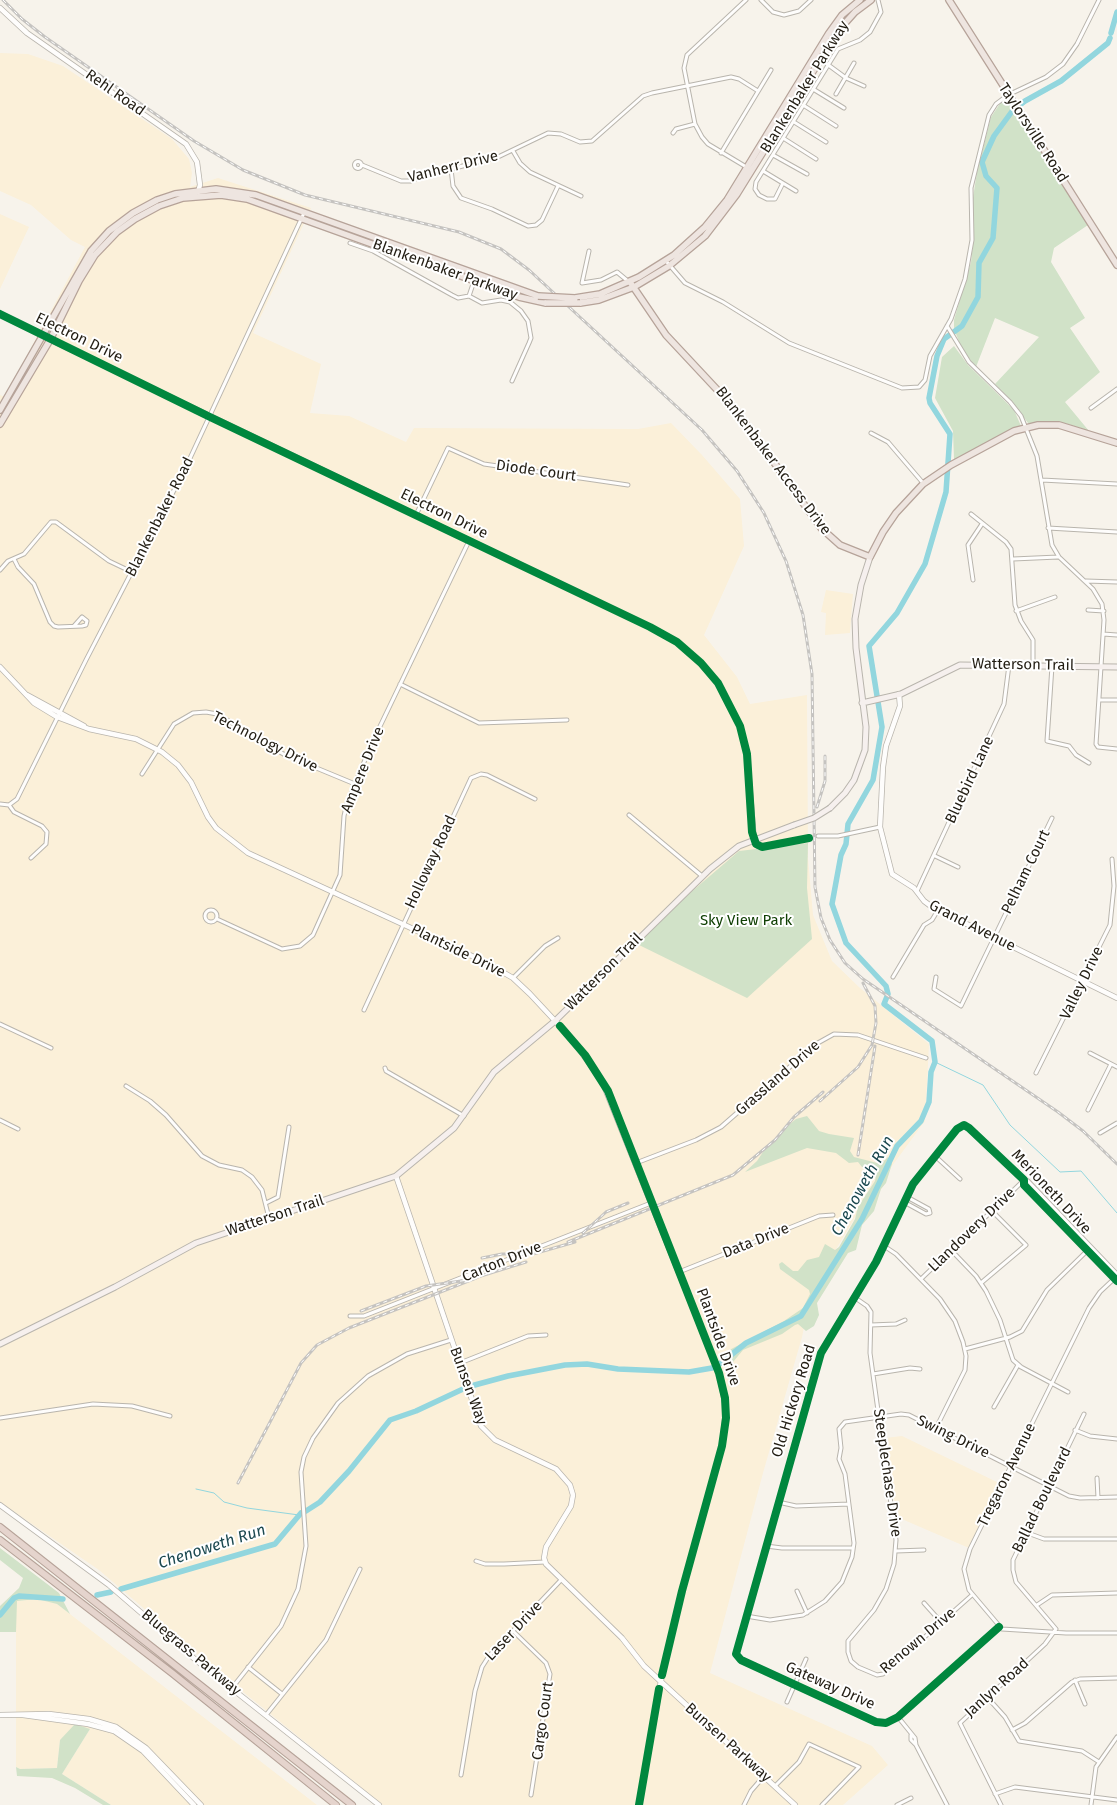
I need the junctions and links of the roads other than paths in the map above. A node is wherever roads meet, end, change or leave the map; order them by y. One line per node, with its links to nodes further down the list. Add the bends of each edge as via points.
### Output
1 (746, 0): 14 (street, via 687,55 684,68)
2 (761, 0): 3 (street, via 773,12 784,15 798,11)
3 (811, 0)
4 (860, 0): 34 (main road, Blankenbaker Parkway, via 842,15 829,33)
5 (871, 0): 34 (main road, Blankenbaker Parkway, via 838,30)
6 (878, 0): 11 (street, via 881,12 870,32 860,40 838,48)
7 (949, 0): 19 (main road, Taylorsville Road)
8 (1099, 0): 19 (street, via 1077,44 1062,64 1046,77)
9 (0, 8): 40 (street, Rehl Road, via 27,33 186,144 197,162)
10 (854, 63): 13 (street)
11 (826, 64): 13 (street); 17 (street)
12 (771, 70): 16 (street)
13 (846, 78): 15 (street); 18 (street)
14 (687, 86): 16 (street, Vanherr Drive, via 735,77); 23 (street); 28 (street, Vanherr Drive, via 643,96 592,141 580,142 561,134 548,133)
15 (864, 86)
16 (758, 90): 29 (street)
17 (813, 90): 20 (street); 21 (street)
18 (836, 94)
19 (1008, 95): 46 (main road, Taylorsville Road); 51 (street, via 994,107 987,122 971,188 972,240 968,268)
20 (803, 105): 22 (street); 24 (street)
21 (844, 108)
22 (794, 122): 26 (street); 27 (street)
23 (695, 124): 25 (street); 29 (street, via 708,144)
24 (836, 126)
25 (673, 132)
26 (783, 138): 30 (street); 31 (street)
27 (826, 142)
28 (513, 151): 33 (street, Vanherr Drive); 38 (street, via 527,170)
29 (721, 152): 34 (street)
30 (773, 155): 35 (street); 36 (street)
31 (816, 160)
32 (362, 164): 33 (street, Vanherr Drive, via 395,179 411,181 436,170)
33 (451, 169): 38 (street, via 453,186 461,198 528,226 536,226 542,220)
34 (749, 170): 45 (main road, Blankenbaker Parkway, via 713,218)
35 (763, 171): 37 (street); 37 (street, via 755,185 758,195 774,199)
36 (807, 174)
37 (783, 183): 39 (street)
38 (558, 186): 41 (street)
39 (796, 191)
40 (198, 193): 42 (main road, Blankenbaker Parkway, via 216,189 243,192); 52 (main road, Blankenbaker Parkway, via 168,196 142,207 116,224 83,262); 53 (main road, Blankenbaker Parkway, via 147,212 103,246 84,272)
41 (581, 196)
42 (304, 216): 47 (main road, Blankenbaker Parkway); 58 (street, Blankenbaker Road)
43 (350, 243): 49 (street, via 373,251 458,298)
44 (589, 250): 48 (street, via 582,283 601,280 617,272)
45 (667, 263): 48 (main road, Blankenbaker Parkway); 51 (street, via 685,282 789,343 905,389 915,388 924,382 930,356)
46 (1117, 265)
47 (475, 277): 48 (main road, Blankenbaker Parkway, bridge, via 538,296 575,298); 48 (main road, Blankenbaker Parkway, bridge, via 520,297 546,304 580,304 599,300); 49 (street)
48 (632, 284): 73 (main road, Blankenbaker Access Drive, via 666,335 737,411 821,528 840,544)
49 (469, 296): 54 (street, via 482,303 510,302 526,318 531,338)
50 (0, 314): 52 (street, Electron Drive)
51 (947, 326): 60 (street, via 973,367 1015,407)
52 (43, 336): 53 (street, Electron Drive); 57 (main road, Blankenbaker Parkway)
53 (50, 340): 58 (street, Electron Drive); 59 (main road, Blankenbaker Parkway)
54 (512, 381)
55 (1117, 389): 56 (street)
56 (1091, 408)
57 (0, 410)
58 (210, 417): 68 (street, Electron Drive); 78 (street, Blankenbaker Road)
59 (0, 424)
60 (1026, 427): 62 (main road, via 1059,425); 63 (street); 64 (main road, via 951,464)
61 (871, 433): 64 (street, via 888,442)
62 (1117, 442)
63 (1042, 480): 65 (street); 70 (street)
64 (923, 484): 73 (main road, via 896,513)
65 (1117, 484)
66 (628, 485): 68 (street, Diode Court, via 484,464 448,448)
67 (971, 514): 69 (street)
68 (416, 515): 72 (street, Electron Drive)
69 (982, 524): 76 (street, via 1008,544); 79 (street, via 968,545)
70 (1048, 528): 71 (street); 74 (street)
71 (1117, 532)
72 (469, 541): 95 (street, Ampere Drive); 115 (street, Electron Drive, via 658,632 677,642 701,663 723,690 740,726 748,763)
73 (870, 557): 99 (main road, via 855,619)
74 (1059, 557): 76 (street); 80 (street)
75 (14, 559): 77 (street); 78 (street, via 28,549 51,522 56,522 109,561); 86 (street, via 34,584 50,622 54,626)
76 (1013, 559): 84 (street)
77 (0, 570)
78 (132, 572): 100 (street, Blankenbaker Road)
79 (973, 580)
80 (1086, 581): 81 (street); 85 (street, via 1102,602)
81 (1117, 582)
82 (1055, 598): 84 (street)
83 (1088, 610): 85 (street)
84 (1016, 611): 90 (street, via 1033,640)
85 (1104, 611): 87 (street)
86 (74, 626)
87 (1103, 634): 88 (street); 92 (street)
88 (1117, 635)
89 (1008, 666): 90 (main road, Watterson Trail); 96 (main road, Watterson Trail, via 957,666); 116 (street, Bluebird Lane, via 1004,704)
90 (1033, 666): 91 (main road, Watterson Trail)
91 (1052, 666): 92 (main road, Watterson Trail); 104 (street, via 1047,741 1069,746)
92 (1101, 666): 94 (main road, Watterson Trail); 97 (street)
93 (0, 667): 100 (street, Plantside Drive, via 34,703)
94 (1117, 667)
95 (400, 684): 101 (street, via 479,723); 106 (street, Ampere Drive)
96 (899, 694): 99 (main road, Watterson Trail); 112 (street, Grand Avenue, via 900,706 886,746)
97 (1099, 700): 98 (street); 102 (street, via 1097,746)
98 (1117, 700)
99 (862, 703): 115 (main road, Watterson Trail, bridge, via 866,734 863,758 850,787 830,808 814,818)
100 (58, 715): 103 (street, Plantside Drive, via 89,729 136,738); 109 (street, Blankenbaker Road, via 17,799)
101 (566, 720)
102 (1117, 748)
103 (158, 749): 105 (street, Technology Drive); 106 (street, Technology Drive, via 179,720 192,713 212,712 285,755); 123 (street, Plantside Drive, via 186,774 208,817 225,836 256,858)
104 (1089, 763)
105 (142, 774)
106 (355, 784): 123 (street, Ampere Drive, via 345,808 341,869)
107 (535, 799): 126 (street, Holloway Road, via 487,775 471,778)
108 (0, 804): 109 (street)
109 (9, 805): 117 (street, via 14,812 42,826 47,832 46,844)
110 (629, 815): 120 (street)
111 (1052, 818): 128 (street, Pelham Court)
112 (880, 827): 113 (street, via 850,834); 122 (street, Grand Avenue, via 892,874)
113 (818, 836)
114 (809, 838): 115 (street, via 762,847 757,846)
115 (754, 840): 120 (main road, Watterson Trail, via 735,849)
116 (935, 856): 119 (street); 122 (street, Bluebird Lane)
117 (31, 858)
118 (1112, 858): 121 (street, Valley Drive)
119 (958, 867)
120 (702, 876): 135 (main road, Watterson Trail)
121 (1115, 886): 132 (street, Valley Drive, via 1111,922)
122 (916, 891): 124 (street, Grand Avenue, via 926,903)
123 (333, 893): 125 (street, Ampere Drive, via 313,935 291,949 276,947); 126 (street, Plantside Drive)
124 (938, 910): 128 (street, Grand Avenue); 129 (street, via 924,925)
125 (217, 919)
126 (402, 925): 131 (street, Plantside Drive); 134 (street, Holloway Road)
127 (558, 938): 131 (street, via 545,946)
128 (994, 938): 130 (street, Pelham Court, via 961,1006 934,989); 132 (street, Grand Avenue)
129 (893, 977)
130 (936, 977)
131 (513, 978): 135 (street, Plantside Drive)
132 (1083, 981): 133 (street, Grand Avenue); 143 (street, Valley Drive)
133 (1117, 998)
134 (364, 1010)
135 (555, 1021): 146 (main road, Watterson Trail, via 494,1072); 154 (street, Plantside Drive, via 602,1081)
136 (0, 1024): 137 (street)
137 (51, 1048)
138 (1090, 1053): 140 (street)
139 (926, 1058): 154 (street, Grassland Drive, via 858,1035 834,1034 816,1044 720,1127)
140 (1111, 1064): 141 (street); 145 (street)
141 (1117, 1067)
142 (385, 1068): 146 (street)
143 (1036, 1073)
144 (126, 1086): 160 (street, via 162,1111 202,1156 242,1170 252,1177 262,1190)
145 (1088, 1110)
146 (464, 1116): 155 (main road, Watterson Trail)
147 (0, 1120): 151 (street)
148 (1117, 1123): 152 (street)
149 (962, 1126): 153 (street, Old Hickory Road); 157 (street, Merioneth Drive, via 969,1128)
150 (289, 1127): 160 (street, via 278,1197)
151 (18, 1129)
152 (1100, 1133)
153 (935, 1156): 156 (street); 158 (street, Old Hickory Road, via 916,1179)
154 (636, 1163): 161 (street, Plantside Drive)
155 (396, 1176): 164 (main road, Watterson Trail); 173 (street, Bunsen Way)
156 (960, 1179)
157 (1024, 1180): 162 (street, Llandovery Drive); 166 (street); 168 (street, Merioneth Drive, via 1024,1185)
158 (907, 1197): 159 (street, Old Hickory Road); 159 (street, via 929,1208 930,1213)
159 (904, 1202): 165 (street, Old Hickory Road)
160 (266, 1203): 164 (street)
161 (652, 1203): 169 (street, Plantside Drive); 173 (street, Carton Drive)
162 (992, 1211): 167 (street, Llandovery Drive); 172 (street, via 1026,1246)
163 (833, 1215): 169 (street, Data Drive, via 815,1218)
164 (268, 1218): 181 (main road, Watterson Trail, via 186,1248 115,1288)
165 (884, 1246): 171 (street); 174 (street, Old Hickory Road)
166 (1091, 1247): 168 (street); 170 (street)
167 (951, 1250): 171 (street, Llandovery Drive); 172 (street)
168 (1088, 1251): 170 (street, Merioneth Drive); 179 (street, via 1047,1290 1024,1329)
169 (679, 1272): 235 (street, Plantside Drive, via 719,1373 726,1408 723,1439)
170 (1116, 1277): 187 (street, Tregaron Avenue, via 1094,1300)
171 (921, 1279): 182 (street, via 948,1311)
172 (981, 1283): 179 (street, via 997,1311)
173 (434, 1288): 175 (street, Carton Drive, via 364,1316); 180 (street, Bunsen Way)
174 (854, 1297): 177 (street, Steeplechase Drive, via 870,1308); 202 (street, Old Hickory Road, via 821,1353)
175 (350, 1316)
176 (905, 1320): 177 (street, via 896,1324)
177 (871, 1325): 186 (street, Steeplechase Drive)
178 (546, 1335): 183 (street, via 528,1336)
179 (1006, 1338): 182 (street); 184 (street, via 1011,1357)
180 (451, 1340): 183 (street, Bunsen Way); 231 (street, via 406,1354 368,1376 338,1403 313,1438 301,1472 306,1546 298,1589 281,1626)
181 (0, 1344)
182 (965, 1349): 194 (street, via 964,1372)
183 (459, 1364): 214 (street, Bunsen Way, via 479,1423 487,1434 556,1469 570,1485 573,1495 571,1506 546,1547)
184 (1018, 1365): 187 (street); 189 (street)
185 (920, 1370): 186 (street, via 910,1368)
186 (873, 1374): 192 (street, Steeplechase Drive)
187 (1052, 1383): 188 (street); 197 (street, Tregaron Avenue)
188 (1068, 1392)
189 (994, 1407)
190 (1084, 1414): 195 (street, Ballad Boulevard)
191 (170, 1416): 193 (street, via 132,1406 93,1404)
192 (879, 1417): 194 (street, Swing Drive, via 907,1414); 203 (street, Swing Drive, via 841,1424 839,1429 839,1459 845,1474); 212 (street, Steeplechase Drive, via 894,1511)
193 (0, 1418)
194 (936, 1428): 197 (street, Swing Drive)
195 (1075, 1430): 196 (street, via 1090,1436); 199 (street, Ballad Boulevard)
196 (1117, 1439)
197 (1011, 1465): 199 (street, Swing Drive); 219 (street, Tregaron Avenue, via 966,1559 964,1575)
198 (1097, 1478): 201 (street)
199 (1048, 1485): 201 (street, Swing Drive, via 1076,1497); 206 (street, Ballad Boulevard)
200 (1117, 1497): 201 (street, Swing Drive)
201 (1098, 1498)
202 (778, 1502): 203 (street, via 796,1506); 209 (street, Old Hickory Road)
203 (849, 1504): 210 (street)
204 (0, 1505): 237 (street, Bluegrass Parkway, via 110,1585)
205 (0, 1527): 260 (highway)
206 (1025, 1532): 207 (street, via 1044,1539); 221 (street, Ballad Boulevard, via 1014,1556 1013,1570 1018,1585)
207 (1117, 1539)
208 (0, 1540): 259 (highway)
209 (766, 1546): 210 (street); 223 (street, Old Hickory Road)
210 (853, 1548): 222 (street, via 838,1587 825,1601)
211 (924, 1550): 212 (street)
212 (896, 1551): 232 (street, Steeplechase Drive, via 883,1595 848,1641 849,1658)
213 (476, 1561): 214 (street, via 494,1564)
214 (545, 1562): 216 (street)
215 (360, 1569): 238 (street, via 326,1640)
216 (561, 1580): 226 (street, Laser Drive); 235 (street, via 622,1638)
217 (797, 1592): 222 (street)
218 (1117, 1593): 221 (street, via 1052,1595)
219 (972, 1594): 224 (street, Renown Drive); 225 (street, Tregaron Avenue)
220 (924, 1603): 224 (street)
221 (1037, 1605): 227 (street, Ballad Boulevard, via 1053,1624)
222 (807, 1612): 223 (street, via 782,1620)
223 (746, 1616): 229 (street, Old Hickory Road, via 736,1652)
224 (941, 1622): 232 (street, Renown Drive, via 883,1674 877,1675)
225 (999, 1627): 227 (street); 245 (street)
226 (513, 1631): 249 (street, Laser Drive, via 490,1656 478,1676); 253 (street, Cargo Court, via 546,1663 550,1674)
227 (1054, 1633): 228 (street); 239 (street, Janlyn Road)
228 (1117, 1633)
229 (738, 1658): 236 (street, Gateway Drive)
230 (806, 1659): 236 (street)
231 (248, 1667): 237 (street); 238 (street)
232 (861, 1668)
233 (1117, 1678): 234 (street)
234 (1075, 1680): 241 (street); 246 (street, via 1025,1724)
235 (660, 1681): 250 (street, Bunsen Parkway); 262 (street, Plantside Drive)
236 (794, 1685): 240 (street); 245 (street, Gateway Drive, via 876,1722 888,1723)
237 (232, 1688): 244 (street, Bluegrass Parkway)
238 (282, 1694): 244 (street)
239 (987, 1697): 246 (street); 252 (street, Janlyn Road, via 960,1725)
240 (787, 1702)
241 (1085, 1704)
242 (22, 1714): 243 (street); 257 (street, via 114,1731 143,1751); 258 (street, via 77,1717 116,1727 146,1748)
243 (0, 1715)
244 (266, 1715): 261 (street, Bluegrass Parkway)
245 (898, 1718): 267 (street, via 911,1735)
246 (1012, 1730): 248 (street, via 1023,1743 1082,1750)
247 (1117, 1737): 248 (street)
248 (1099, 1762): 254 (street)
249 (461, 1775)
250 (764, 1776): 251 (street, Bunsen Parkway); 263 (street)
251 (775, 1786): 264 (street, Bunsen Parkway); 265 (street, via 799,1762 809,1744 859,1767)
252 (995, 1794): 254 (street, via 1015,1787); 268 (street, Janlyn Road)
253 (531, 1796)
254 (1092, 1797): 256 (street); 269 (street)
255 (911, 1798): 266 (street)
256 (1117, 1800)
257 (194, 1805)
258 (200, 1805)
259 (336, 1805)
260 (352, 1805)
261 (380, 1805)
262 (639, 1805)
263 (744, 1805)
264 (795, 1805)
265 (822, 1805)
266 (897, 1805)
267 (947, 1805)
268 (1001, 1805)
269 (1091, 1805)

